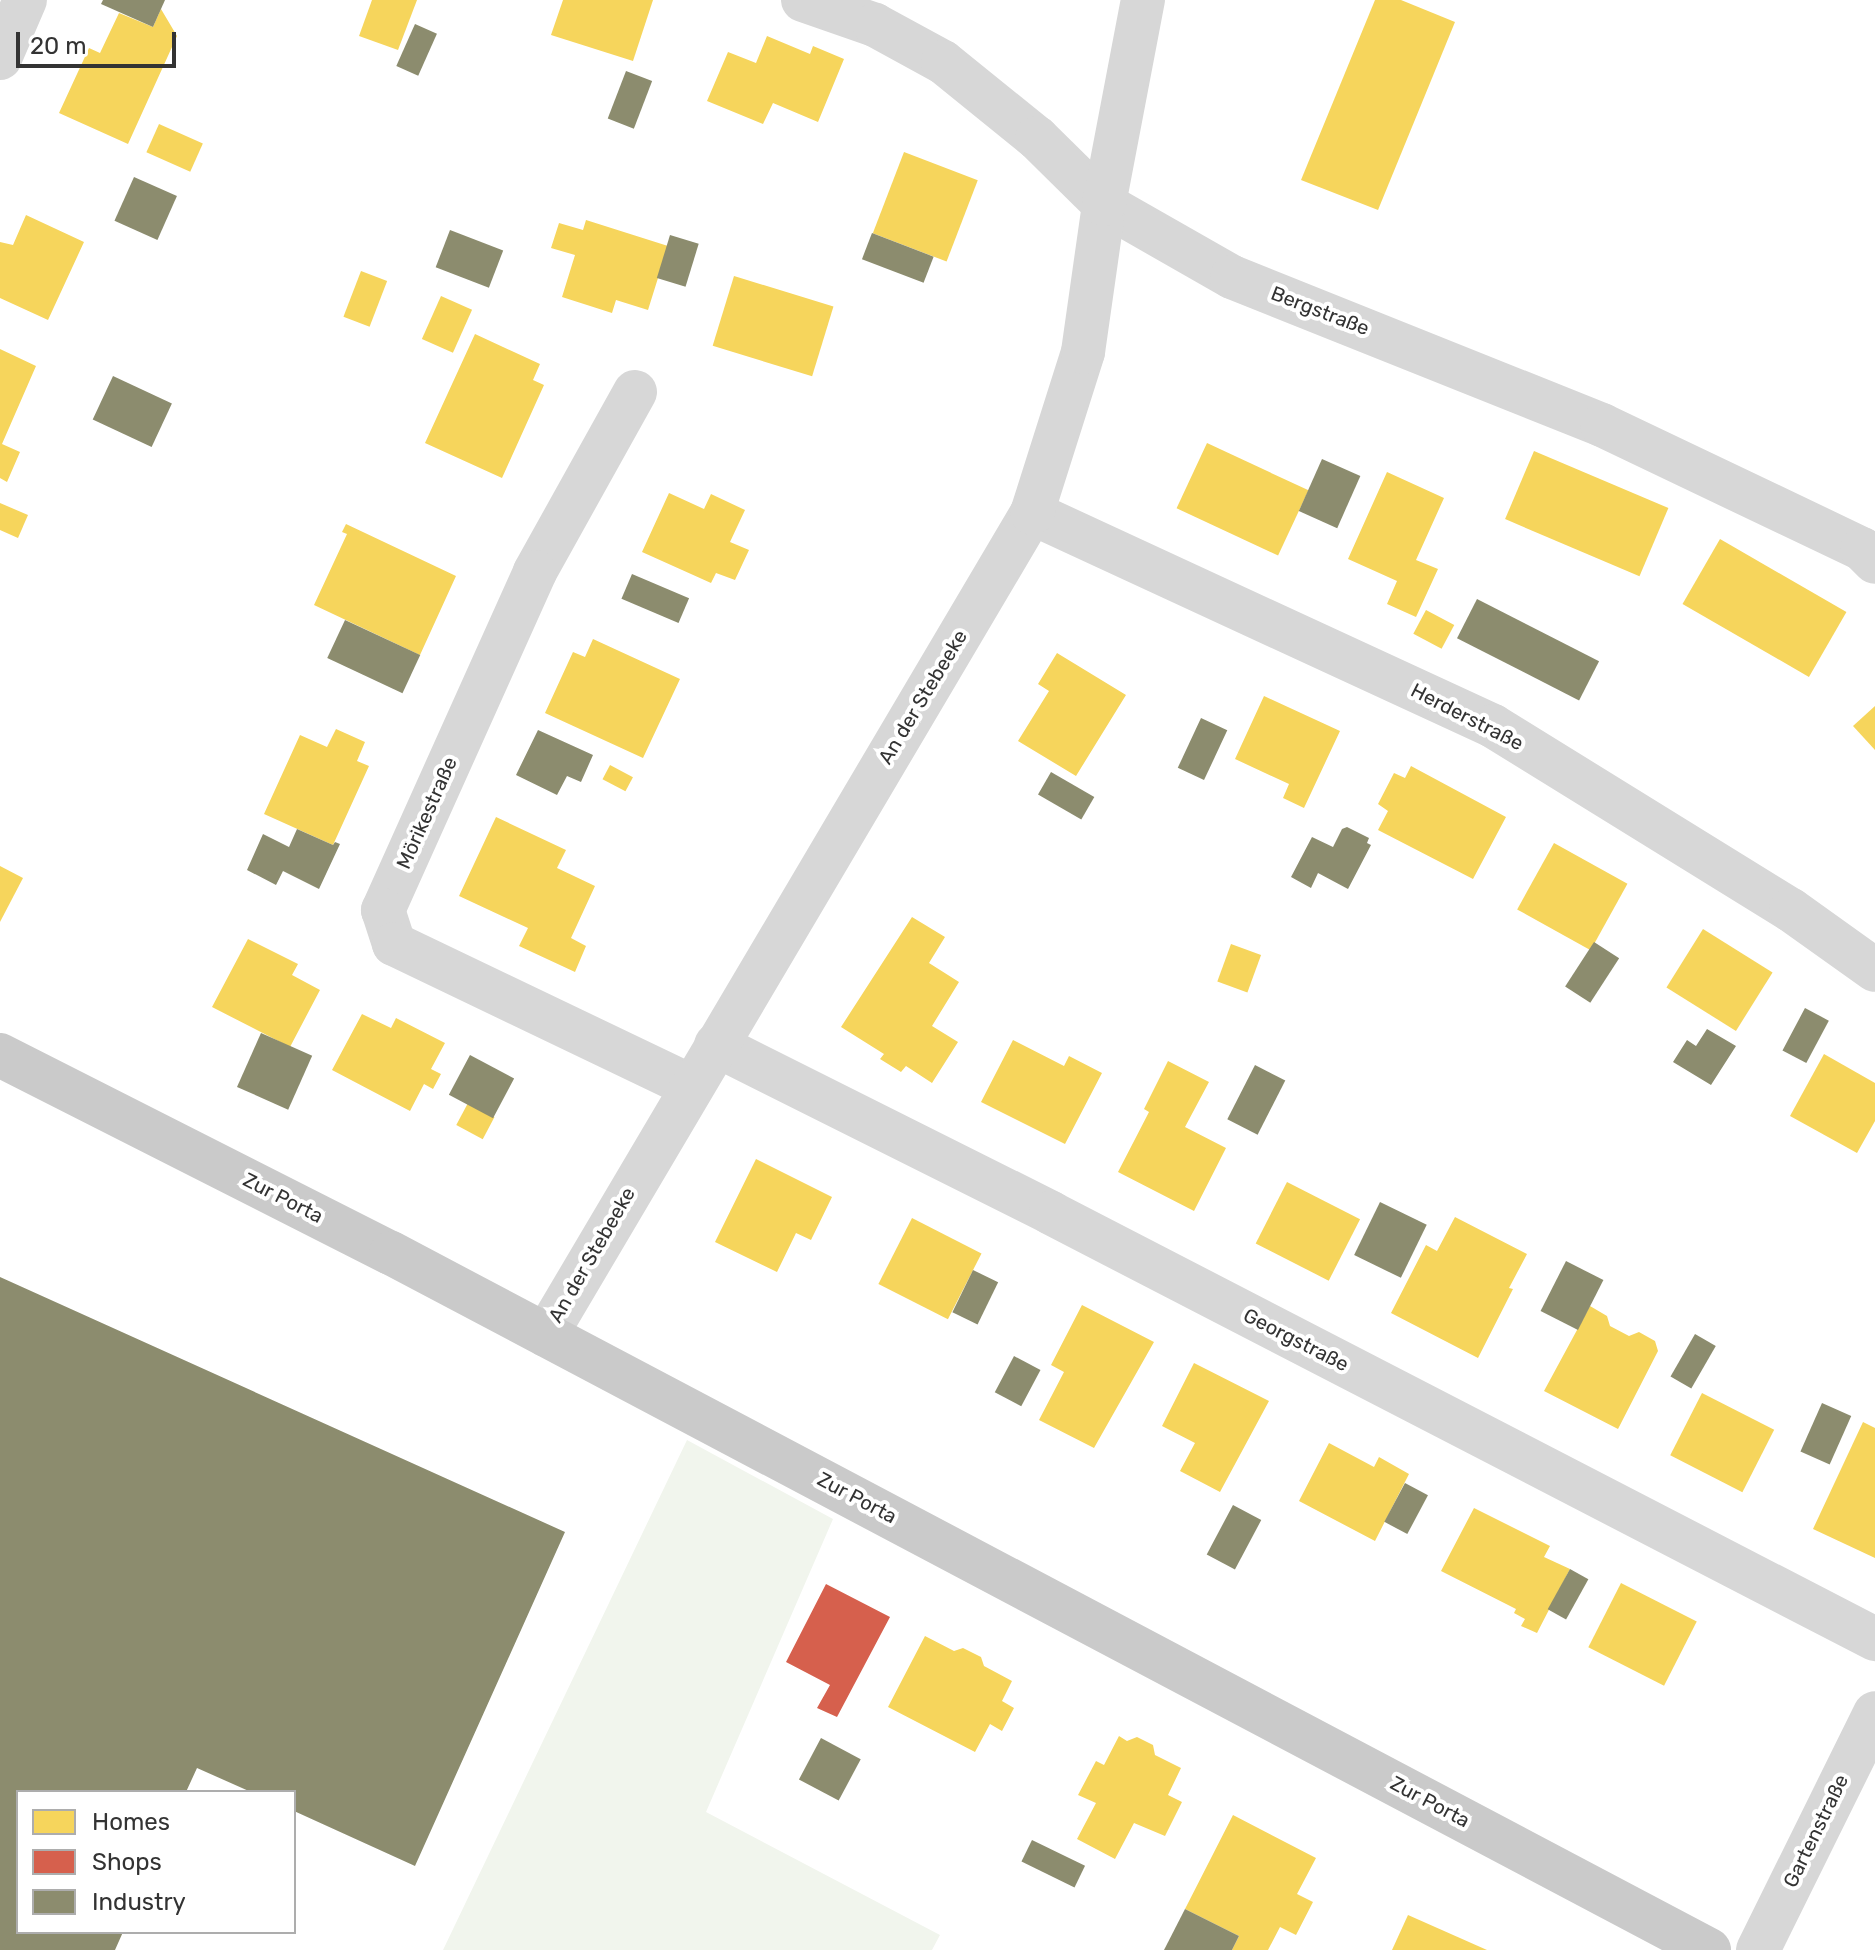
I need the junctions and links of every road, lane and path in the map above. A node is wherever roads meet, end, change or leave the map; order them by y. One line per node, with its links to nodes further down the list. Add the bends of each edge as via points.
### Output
1 (25, 0): 4 (street)
2 (803, 0): 5 (street, Bergstraße, via 875,25 943,62 1037,138)
3 (1143, 0): 5 (street, An der Stebeeke)
4 (0, 58)
5 (1104, 204): 7 (street, An der Stebeeke, via 1083,352); 8 (street, Bergstraße, via 1232,277 1602,425 1862,549)
6 (635, 392): 12 (street, Mörikestraße, via 535,572 383,910 394,944)
7 (1032, 513): 9 (street, Herderstraße, via 1493,726 1791,910); 10 (street, An der Stebeeke)
8 (1875, 562)
9 (1875, 970)
10 (716, 1045): 12 (street, An der Stebeeke); 14 (street, Georgstraße)
11 (0, 1055): 13 (main road, Zur Porta)
12 (691, 1086): 13 (street, An der Stebeeke)
13 (546, 1335): 16 (main road, Zur Porta)
14 (1875, 1639)
15 (1875, 1713): 17 (street, Gartenstraße)
16 (1709, 1950)
17 (1758, 1950)

